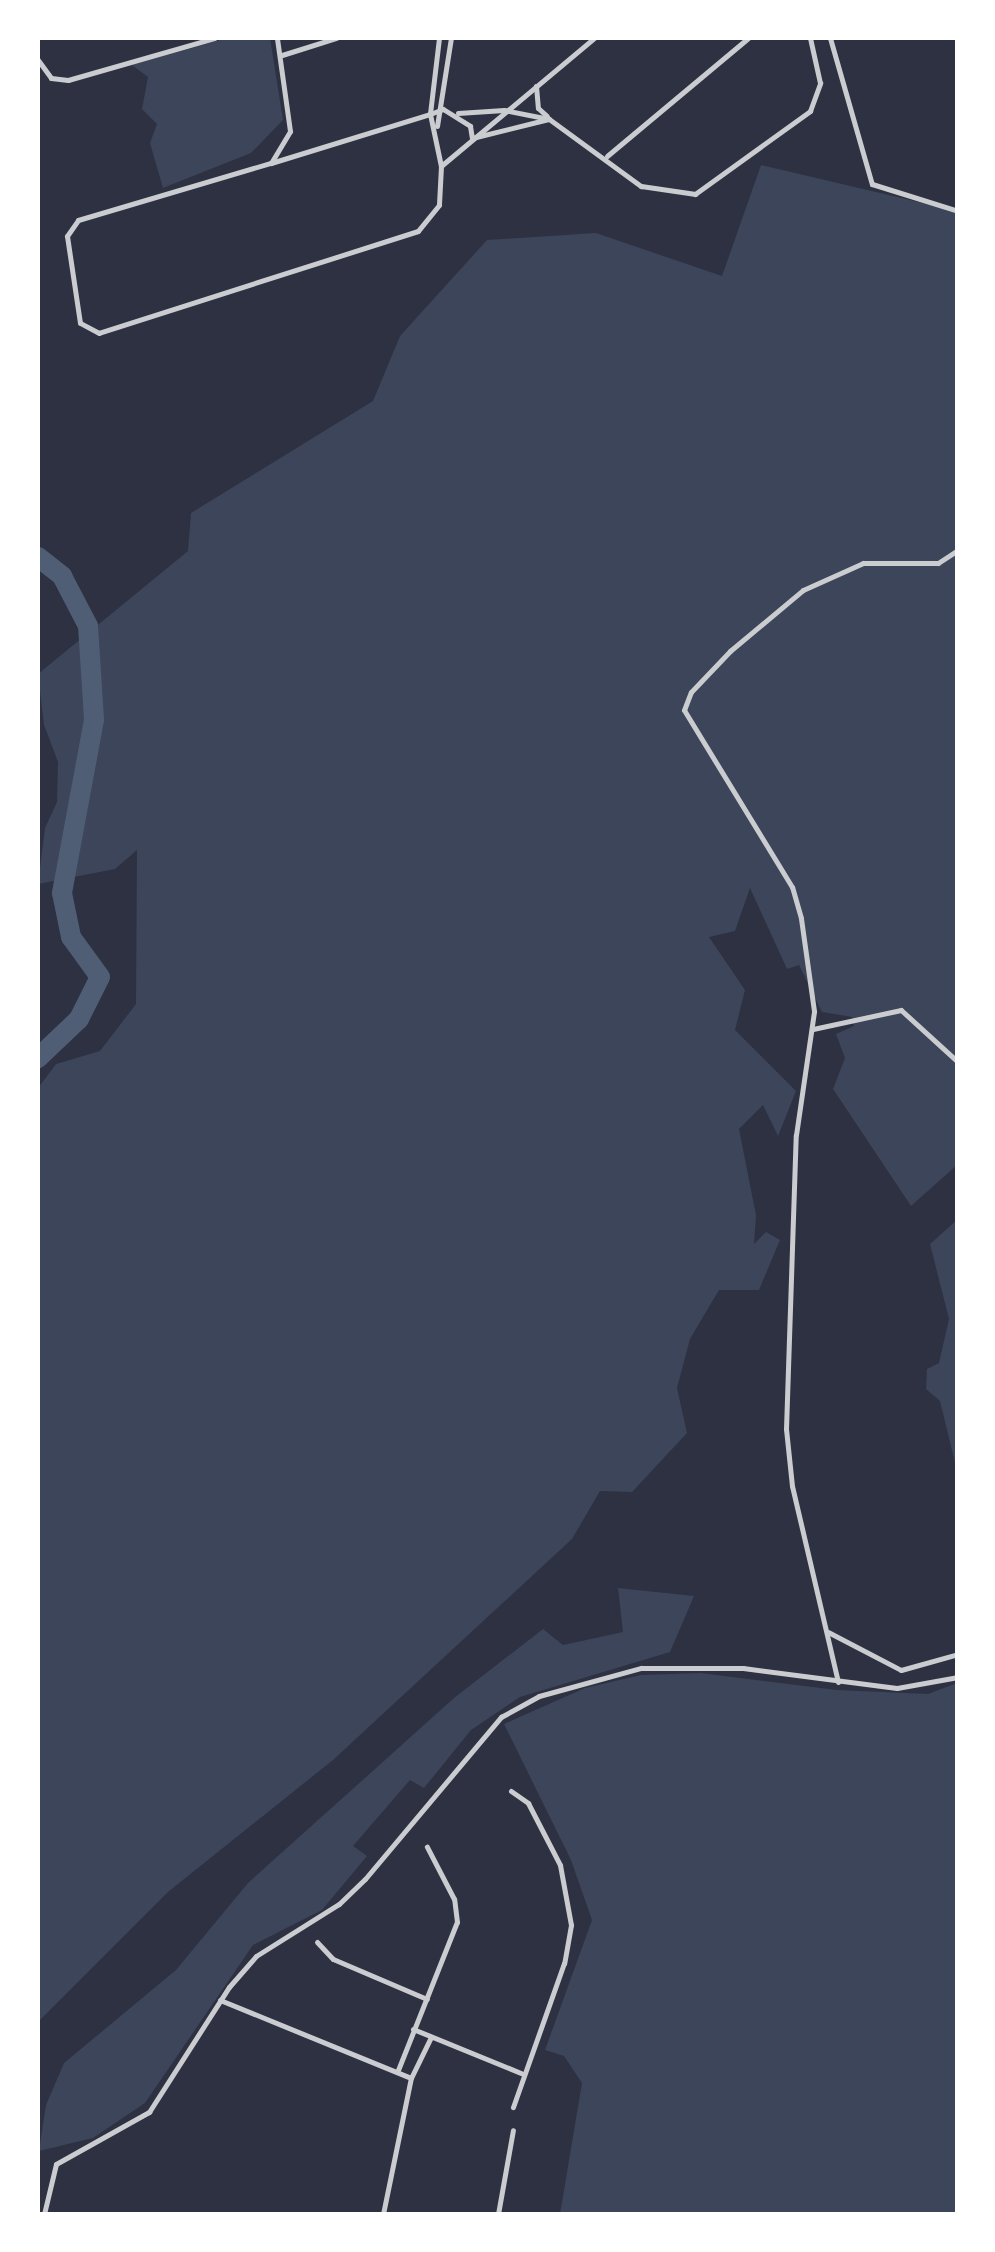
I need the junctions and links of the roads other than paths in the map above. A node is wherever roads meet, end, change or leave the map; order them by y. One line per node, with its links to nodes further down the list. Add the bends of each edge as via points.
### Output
1 (214, 38): 11 (street, via 68,80 43,73)
2 (277, 38): 10 (street)
3 (336, 38): 10 (street)
4 (438, 38): 16 (street)
5 (451, 38): 13 (street)
6 (594, 38): 12 (street)
7 (748, 38): 20 (street)
8 (810, 38): 20 (street, via 820,83 810,111 708,189 652,190)
9 (830, 38): 23 (street, via 868,179)
10 (282, 56): 21 (street, via 290,131)
11 (38, 60)
12 (536, 86): 14 (street); 17 (street, via 538,108)
13 (443, 109): 15 (street); 16 (street); 18 (street)
14 (504, 110): 15 (street); 17 (street); 19 (street)
15 (454, 112): 19 (street)
16 (430, 114): 18 (street); 21 (street)
17 (549, 118): 19 (street); 20 (street)
18 (436, 129): 22 (street)
19 (472, 138): 22 (street)
20 (607, 156)
21 (271, 163): 22 (street, via 78,220 67,236 80,323 99,333 418,231 439,205)
22 (442, 166)
23 (958, 211)
24 (958, 550): 25 (street, via 938,563 837,571 730,652 686,702 696,739 792,886)
25 (812, 1029): 26 (street, via 901,1010); 27 (street, via 796,1135 786,1430 792,1486)
26 (958, 1062)
27 (826, 1631): 28 (street, via 901,1670); 30 (street)
28 (958, 1654)
29 (958, 1677): 30 (street, via 898,1688)
30 (838, 1682): 35 (street, via 684,1666 641,1668 539,1696 481,1735 339,1904 256,1956)
31 (510, 1791): 39 (street, via 528,1804 560,1865 571,1925 564,1963)
32 (427, 1847): 34 (street, via 457,1911)
33 (317, 1942): 34 (street, via 332,1959)
34 (428, 1999): 36 (street)
35 (220, 2000): 38 (street); 43 (street, via 149,2112 54,2168)
36 (414, 2030): 37 (street); 38 (street)
37 (430, 2037): 39 (street); 40 (street)
38 (398, 2070): 40 (street)
39 (521, 2073): 41 (street)
40 (411, 2078): 44 (street)
41 (514, 2107)
42 (513, 2130): 45 (street)
43 (44, 2214)
44 (382, 2214)
45 (498, 2214)

